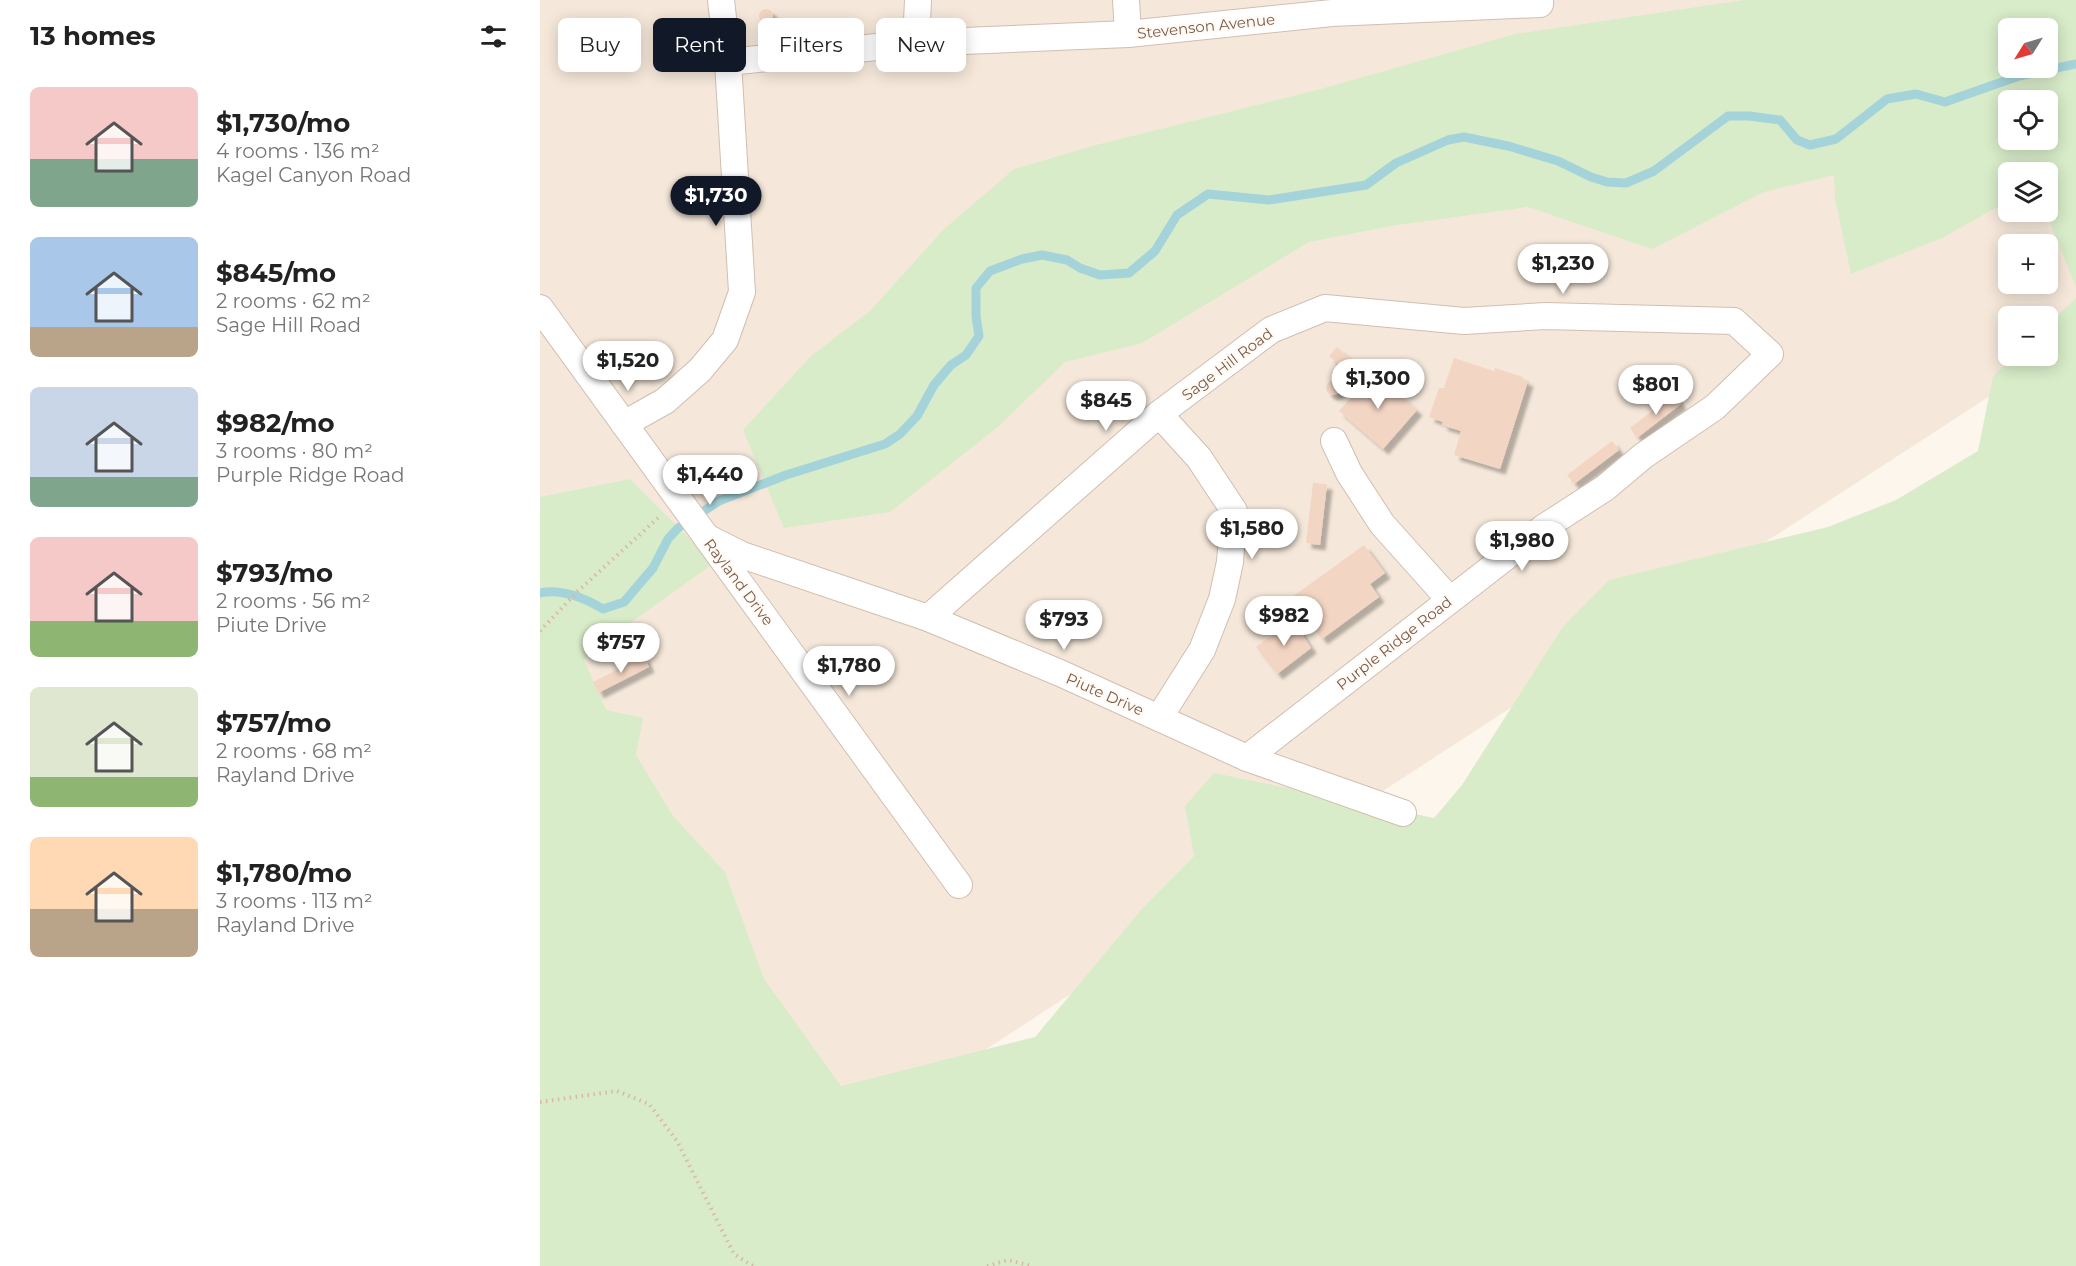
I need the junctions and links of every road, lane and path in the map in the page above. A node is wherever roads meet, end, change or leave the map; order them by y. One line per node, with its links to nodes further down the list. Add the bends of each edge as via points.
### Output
1 (721, 0): 6 (street)
2 (918, 0): 7 (street)
3 (1126, 0): 8 (street)
4 (1540, 2): 5 (street, Stevenson Avenue)
5 (1332, 7): 8 (street, Stevenson Avenue)
6 (723, 18)
7 (917, 18)
8 (1128, 34): 9 (street, Stevenson Avenue)
9 (966, 41)
10 (876, 47): 11 (street, Stevenson Avenue)
11 (746, 60)
12 (729, 72): 16 (street, via 742,292 725,340 700,370 665,401)
13 (540, 308): 16 (street, Rayland Drive)
14 (1770, 354): 15 (street, Sage Hill Road, via 1734,321 1546,316 1464,321 1325,308 1271,330); 20 (street, Purple Ridge Road, via 1715,407 1543,528)
15 (1160, 414): 21 (street, Sage Hill Road); 23 (street, via 1199,458 1234,511 1222,599 1202,650)
16 (624, 424): 18 (street, Rayland Drive)
17 (1334, 441): 20 (street, via 1349,473 1382,524)
18 (679, 501): 19 (street, Rayland Drive); 22 (path, via 578,591)
19 (705, 536): 21 (street, Piute Drive, via 742,555); 26 (street, Rayland Drive)
20 (1450, 600): 24 (street, Purple Ridge Road)
21 (928, 618): 23 (street, Piute Drive)
22 (540, 631)
23 (1159, 718): 24 (street, Piute Drive)
24 (1247, 758): 25 (street, Piute Drive)
25 (1402, 813)
26 (959, 885)
27 (540, 1102): 28 (path, via 617,1091 649,1104 677,1141 734,1254)
28 (753, 1266)
29 (987, 1266): 30 (path, via 1008,1260)
30 (1032, 1266)

